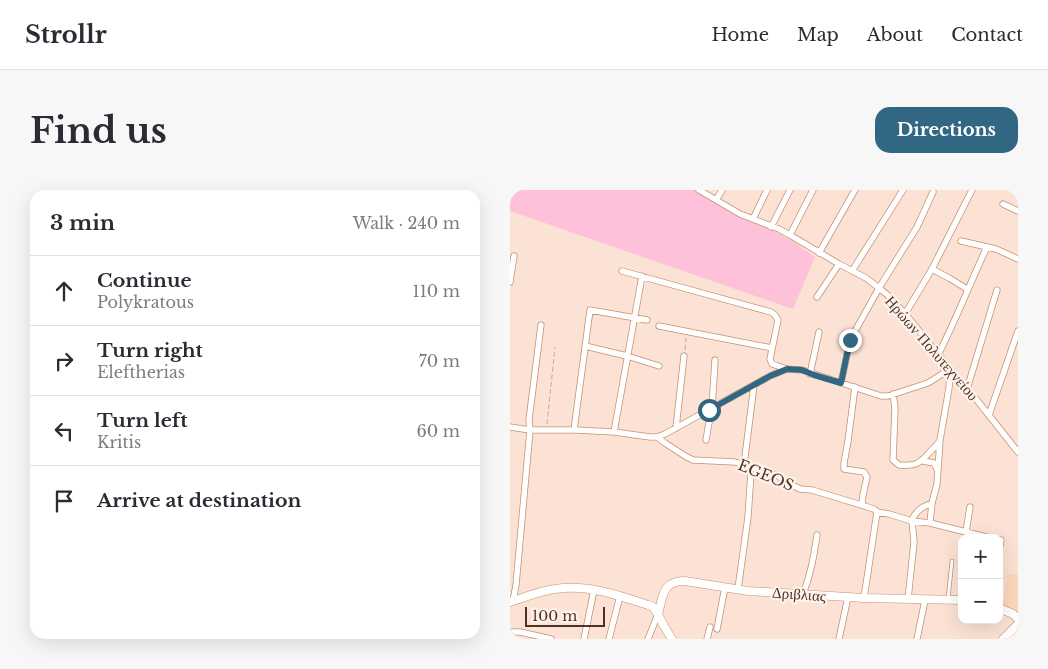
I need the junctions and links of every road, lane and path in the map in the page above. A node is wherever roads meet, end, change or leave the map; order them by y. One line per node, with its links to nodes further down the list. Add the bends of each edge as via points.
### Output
1 (699, 190): 10 (street, Ηρώων Πολυτεχνείου)
2 (722, 190): 10 (street)
3 (767, 190): 13 (street)
4 (790, 190): 14 (street)
5 (813, 190): 15 (street)
6 (854, 190): 18 (street)
7 (903, 190): 24 (street)
8 (972, 190): 22 (street)
9 (932, 192): 27 (street, via 916,227)
10 (716, 200): 13 (street, Ηρώων Πολυτεχνείου)
11 (1003, 204): 12 (street)
12 (1018, 211)
13 (753, 219): 14 (street, Ηρώων Πολυτεχνείου)
14 (771, 227): 15 (street, Ηρώων Πολυτεχνείου)
15 (790, 235): 18 (street, Ηρώων Πολυτεχνείου)
16 (961, 241): 17 (street)
17 (987, 247): 20 (street); 28 (street)
18 (819, 253): 21 (street, Ηρώων Πολυτεχνείου)
19 (514, 256): 26 (street)
20 (1018, 259)
21 (839, 264): 24 (street, Ηρώων Πολυτεχνείου); 30 (street)
22 (932, 270): 28 (street); 31 (street)
23 (622, 271): 25 (street)
24 (852, 271): 27 (street, Ηρώων Πολυτεχνείου)
25 (642, 276): 32 (street); 41 (street, via 771,312 778,320)
26 (510, 282)
27 (879, 288): 31 (street, Ηρώων Πολυτεχνείου); 50 (street, via 850,340)
28 (968, 289): 42 (street)
29 (998, 290): 53 (street)
30 (817, 297)
31 (904, 314): 42 (street, Ηρώων Πολυτεχνείου)
32 (634, 318): 33 (street); 39 (street, via 590,310); 43 (street)
33 (647, 320)
34 (541, 325): 59 (street)
35 (659, 326): 37 (street)
36 (1018, 331): 56 (street)
37 (687, 332): 41 (street); 44 (path)
38 (820, 332): 49 (street)
39 (585, 346): 43 (street); 61 (street)
40 (555, 347): 60 (path)
41 (772, 348): 47 (street, via 772,364)
42 (938, 355): 48 (street, Ηρώων Πολυτεχνείου)
43 (627, 356): 46 (street); 62 (street)
44 (684, 356): 58 (street)
45 (715, 360): 55 (street)
46 (659, 366)
47 (787, 369): 49 (street); 51 (street)
48 (950, 369): 53 (street, Ηρώων Πολυτεχνείου); 54 (street, via 928,383); 65 (street)
49 (810, 374): 50 (street)
50 (841, 383): 52 (street)
51 (754, 385): 55 (street); 68 (street)
52 (855, 387): 54 (street, via 881,396); 71 (street, via 844,469 864,472 867,477)
53 (967, 389): 56 (street, Ηρώων Πολυτεχνείου)
54 (893, 394): 67 (street, via 893,460 907,466)
55 (710, 409): 58 (street); 64 (street)
56 (989, 415): 66 (street, Ηρώων Πολυτεχνείου)
57 (510, 427): 59 (street)
58 (676, 428): 63 (street)
59 (530, 430): 60 (street); 91 (street, via 516,584)
60 (547, 430): 61 (street)
61 (574, 430): 62 (street)
62 (614, 432): 63 (street)
63 (657, 437): 68 (street, EGEOS, via 693,460)
64 (706, 440)
65 (940, 440): 67 (street); 69 (street)
66 (1018, 452)
67 (923, 461): 69 (street, via 934,464)
68 (747, 466): 71 (street, EGEOS, via 778,476 800,489); 81 (street, via 751,480)
69 (938, 469): 70 (street)
70 (932, 503): 74 (street, via 918,511); 75 (street)
71 (862, 505): 73 (street, EGEOS)
72 (970, 507): 76 (street)
73 (877, 512): 74 (street, EGEOS); 86 (street)
74 (912, 520): 75 (street, EGEOS); 87 (street, via 914,542)
75 (930, 523): 76 (street, EGEOS)
76 (966, 532): 78 (street, EGEOS)
77 (817, 534): 83 (street, via 814,562)
78 (974, 534)
79 (952, 561): 89 (lane)
80 (725, 587): 81 (street, Δριβλιας); 93 (street, Δριβλιας, via 672,582 666,588); 102 (street, via 714,628)
81 (738, 589): 83 (street, Δριβλιας)
82 (594, 590): 84 (street); 91 (street, via 555,589); 98 (street)
83 (804, 594): 85 (street, Δριβλιας)
84 (620, 596): 93 (street, via 652,606); 99 (street)
85 (848, 597): 86 (street, Δριβλιας); 103 (street)
86 (864, 598): 87 (street, Δριβλιας)
87 (908, 599): 88 (street, Δριβλιας)
88 (925, 600): 89 (street, Δριβλιας); 104 (street)
89 (948, 600): 90 (street, Δριβλιας)
90 (958, 600)
91 (511, 604)
92 (1003, 610): 94 (street)
93 (658, 614): 100 (street); 101 (street)
94 (1018, 619)
95 (1018, 624): 105 (street)
96 (510, 632): 97 (street)
97 (552, 639)
98 (584, 639)
99 (609, 639)
100 (648, 639)
101 (672, 639)
102 (707, 639)
103 (840, 639)
104 (917, 639)
105 (1003, 639)

